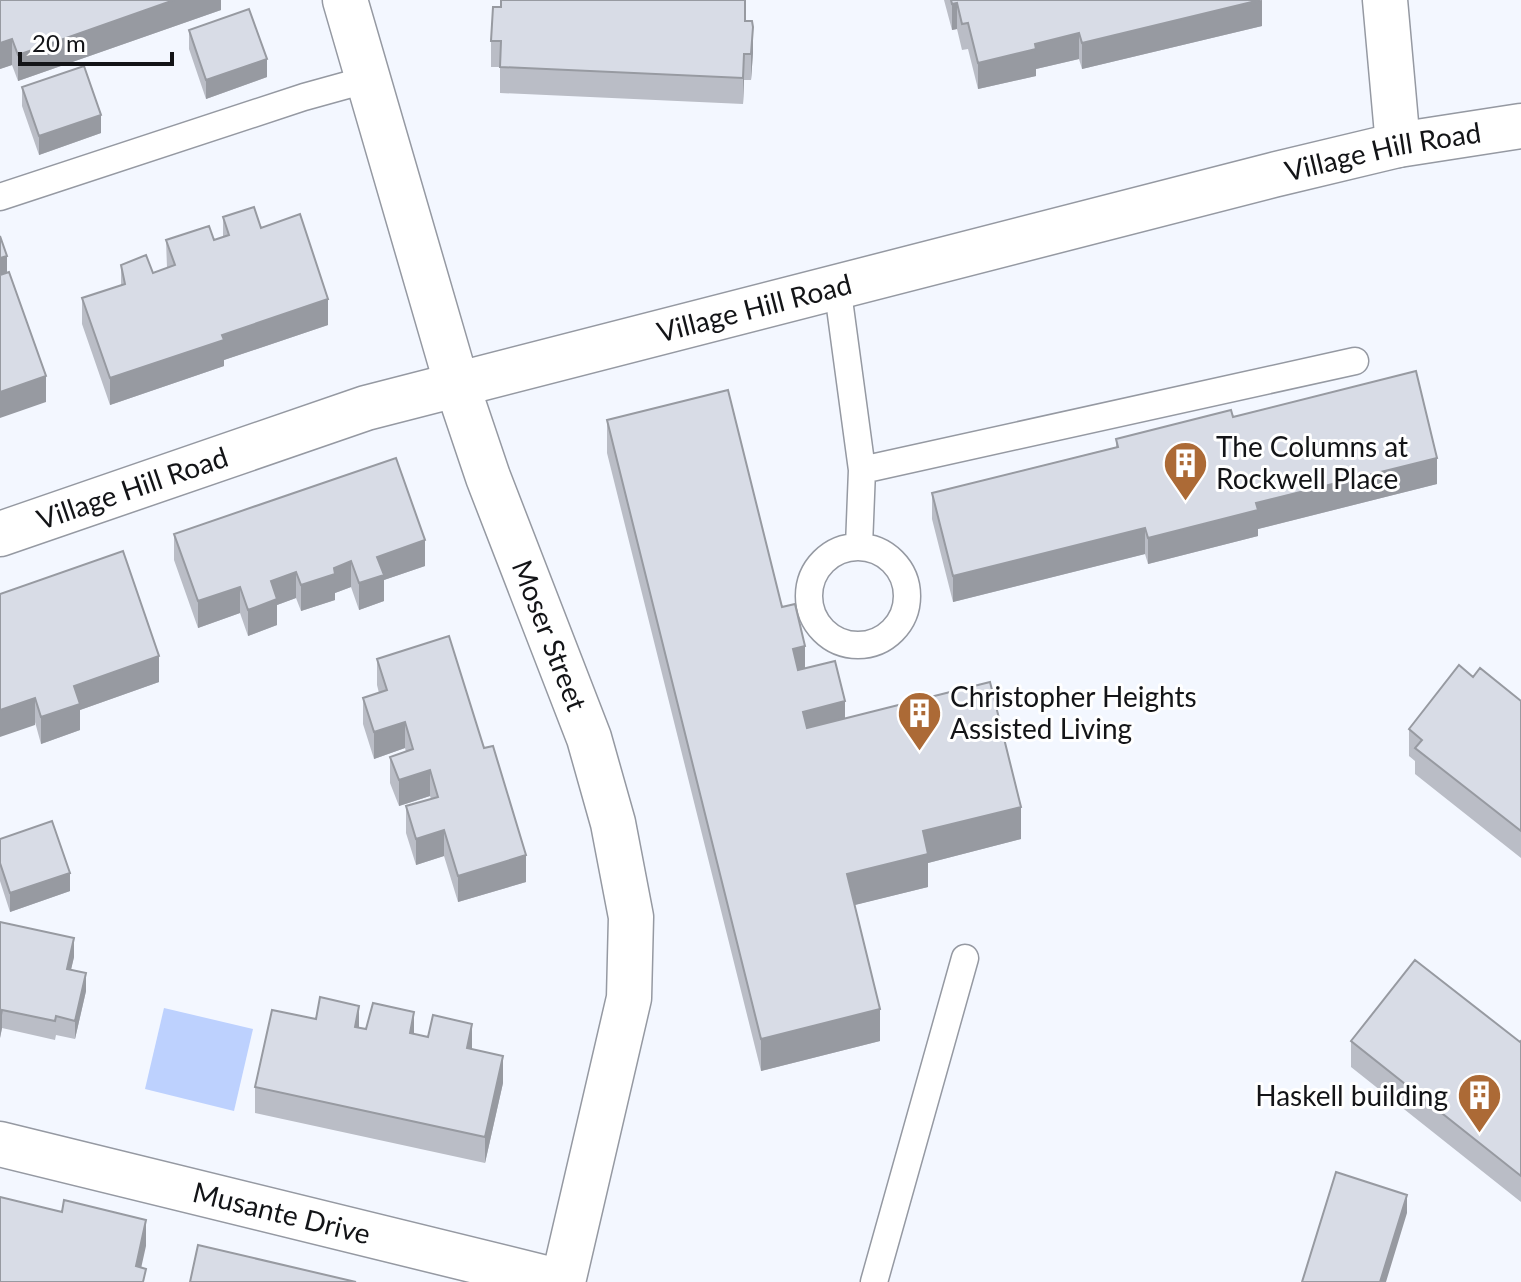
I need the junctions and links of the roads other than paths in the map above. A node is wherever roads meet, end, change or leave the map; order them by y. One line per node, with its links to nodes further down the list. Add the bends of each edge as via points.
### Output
1 (345, 0): 3 (street, Moser Street)
2 (1385, 0): 5 (street)
3 (369, 79): 6 (lane); 9 (street, Moser Street)
4 (1521, 126): 5 (street, Village Hill Road)
5 (1398, 145): 7 (street, Village Hill Road)
6 (0, 197)
7 (837, 285): 9 (street, Village Hill Road); 10 (lane)
8 (1355, 361): 10 (lane)
9 (457, 385): 11 (street, Village Hill Road, via 366,408); 15 (street, Moser Street, via 589,738 631,917 629,998)
10 (862, 470): 12 (lane)
11 (0, 534)
12 (859, 546)
13 (965, 958): 16 (lane)
14 (0, 1144): 15 (street, Musante Drive)
15 (563, 1282)
16 (874, 1282)

